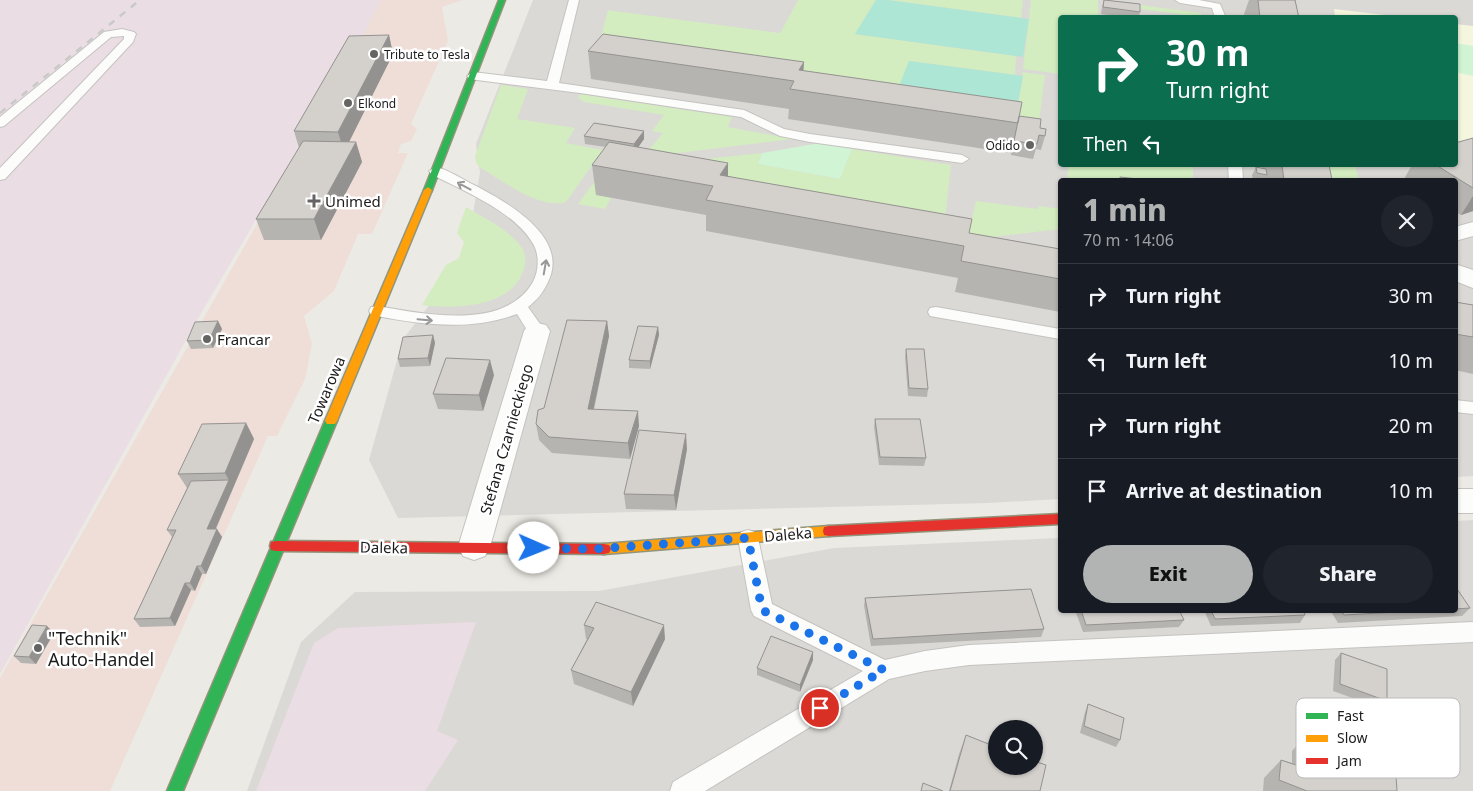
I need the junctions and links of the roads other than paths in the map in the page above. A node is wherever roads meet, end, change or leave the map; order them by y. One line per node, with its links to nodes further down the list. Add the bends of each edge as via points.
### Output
1 (502, 0): 5 (main road, Towarowa)
2 (574, 0): 6 (lane)
3 (1180, 0): 4 (lane, via 1216,6)
4 (1220, 15)
5 (473, 76): 6 (lane); 9 (main road, Towarowa)
6 (552, 85): 8 (lane, via 744,114 780,132 810,138)
7 (0, 123): 10 (lane, via 108,34 130,34 129,40)
8 (962, 159)
9 (436, 171): 15 (lane, one-way to 9, via 534,294 542,279 547,260 542,246 532,231 506,211); 16 (main road, Towarowa)
10 (0, 176)
11 (1473, 229): 12 (street)
12 (1458, 233)
13 (1458, 272): 14 (street)
14 (1473, 280)
15 (519, 306): 16 (lane, one-way to 15, via 420,320 462,321 495,317); 18 (lane)
16 (377, 311): 26 (main road, Towarowa)
17 (936, 312): 19 (lane)
18 (537, 331): 27 (street, Stefana Czarnieckiego)
19 (1058, 334)
20 (1458, 406): 21 (lane)
21 (1473, 408)
22 (1458, 501): 23 (street)
23 (1473, 501)
24 (1058, 520): 25 (main road, Daleka, via 831,530)
25 (748, 538): 27 (main road, Daleka, via 594,549); 29 (lane, via 762,610)
26 (276, 546): 27 (main road, Daleka); 30 (main road, Towarowa)
27 (474, 547)
28 (1473, 632): 29 (lane, via 968,655)
29 (884, 670): 31 (lane)
30 (174, 791)
31 (682, 791)

